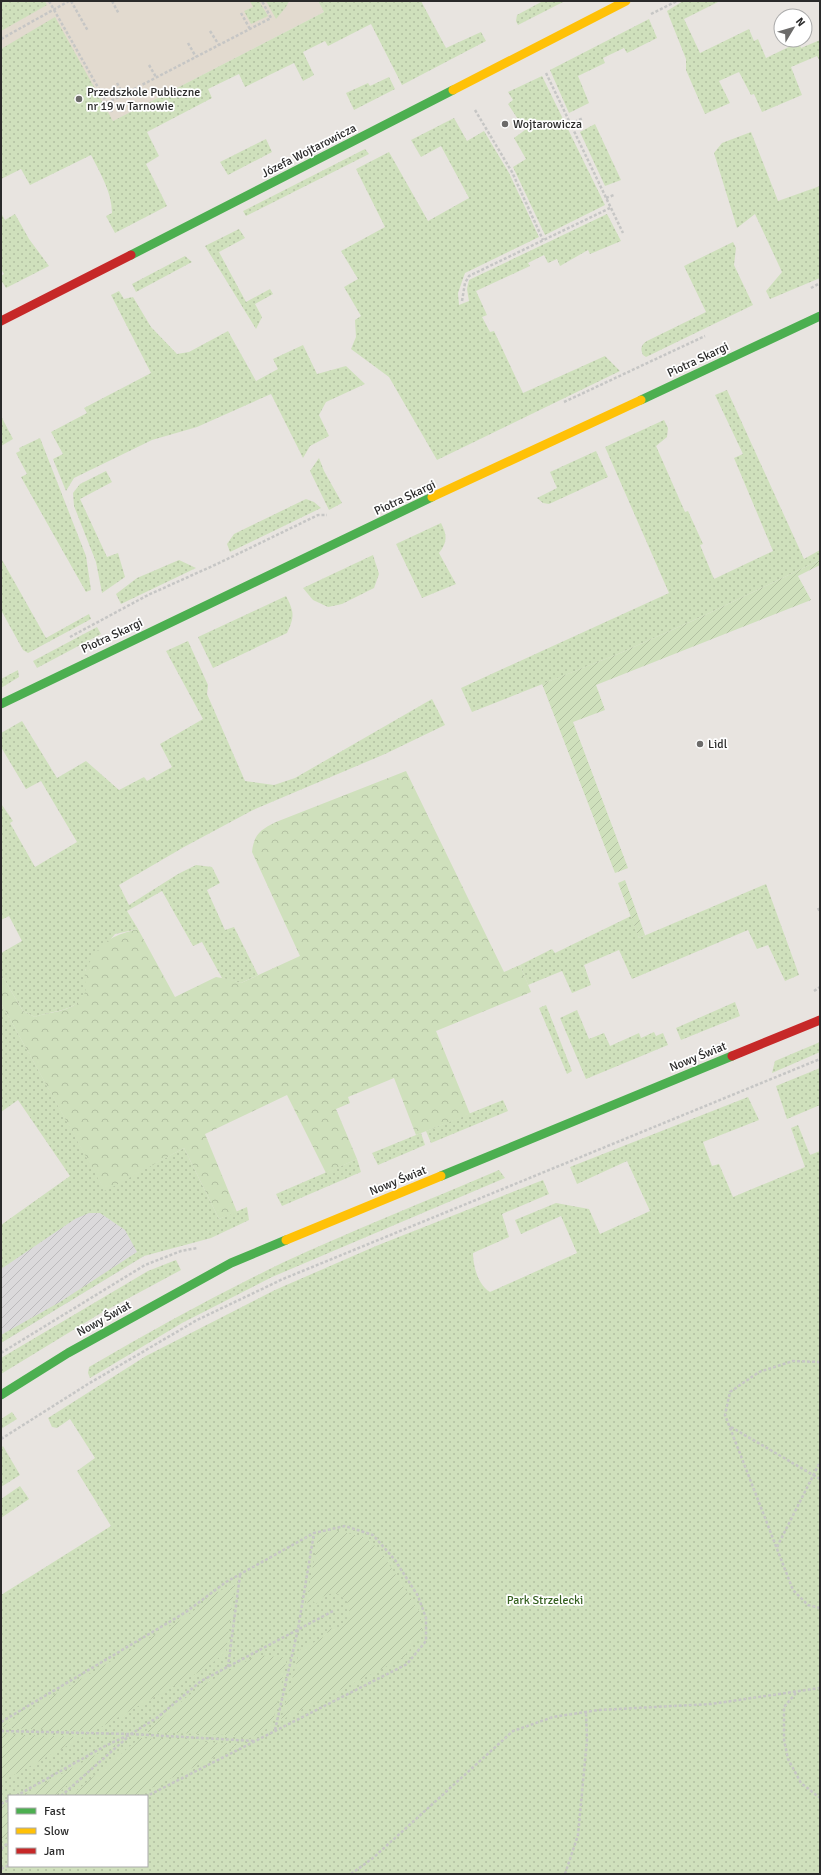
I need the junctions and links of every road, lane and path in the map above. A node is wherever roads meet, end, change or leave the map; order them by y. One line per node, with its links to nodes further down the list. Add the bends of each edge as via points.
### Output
1 (49, 1): 6 (path)
2 (70, 1): 6 (path); 10 (path)
3 (112, 1): 8 (path)
4 (262, 1): 9 (path, via 271,18)
5 (626, 1): 33 (street, Józefa Wojtarowicza)
6 (54, 10): 12 (path); 21 (path)
7 (241, 13): 9 (path)
8 (119, 14)
9 (250, 29): 14 (path)
10 (88, 31)
11 (210, 31): 14 (path)
12 (1, 39)
13 (188, 43): 15 (path)
14 (219, 45): 15 (path)
15 (196, 57): 18 (path)
16 (149, 65): 18 (path)
17 (544, 69): 25 (path)
18 (156, 78): 20 (path)
19 (117, 83): 20 (path)
20 (123, 94): 21 (path)
21 (107, 103): 23 (path)
22 (472, 106): 30 (path, via 512,172)
23 (112, 112)
24 (583, 118): 25 (path)
25 (570, 124): 27 (path)
26 (614, 195): 27 (path)
27 (606, 198): 28 (path)
28 (610, 208): 29 (path); 30 (path)
29 (623, 233)
30 (543, 240): 31 (path, via 469,276)
31 (462, 301)
32 (820, 316): 34 (street, Piotra Skargi, via 439,494)
33 (1, 321)
34 (1, 704)
35 (818, 908): 36 (path)
36 (820, 912)
37 (820, 1020): 40 (street, Nowy Świat, via 231,1263 68,1353)
38 (820, 1059): 42 (path, via 283,1279 197,1320)
39 (820, 1362): 41 (path, via 793,1361 759,1372 730,1392 725,1415)
40 (1, 1395)
41 (730, 1426): 44 (path); 47 (path)
42 (1, 1438)
43 (820, 1462): 44 (path)
44 (813, 1475): 45 (path); 47 (path)
45 (820, 1479)
46 (314, 1533): 48 (path); 51 (path); 58 (path, via 345,1526 373,1535 395,1560 418,1596 426,1618 426,1641 408,1664)
47 (777, 1548): 49 (path, via 793,1590 808,1605)
48 (240, 1574): 52 (path); 56 (path, via 186,1612)
49 (820, 1608)
50 (333, 1610): 51 (path)
51 (298, 1629): 52 (path); 58 (path)
52 (228, 1667): 59 (path, via 201,1681 158,1717)
53 (820, 1688): 54 (path)
54 (796, 1692): 55 (path, via 710,1704); 64 (path, via 784,1707 784,1740 788,1759 801,1783)
55 (586, 1712): 67 (path, via 553,1717 513,1732 373,1858); 68 (path, via 587,1740 578,1835)
56 (1, 1722)
57 (1, 1731): 59 (path)
58 (275, 1731): 60 (path)
59 (131, 1734): 60 (path); 61 (path); 62 (path)
60 (254, 1741): 63 (path)
61 (18, 1795)
62 (62, 1795)
63 (148, 1795)
64 (820, 1798)
65 (1, 1870): 66 (path)
66 (2, 1874)
67 (351, 1874)
68 (565, 1874)

